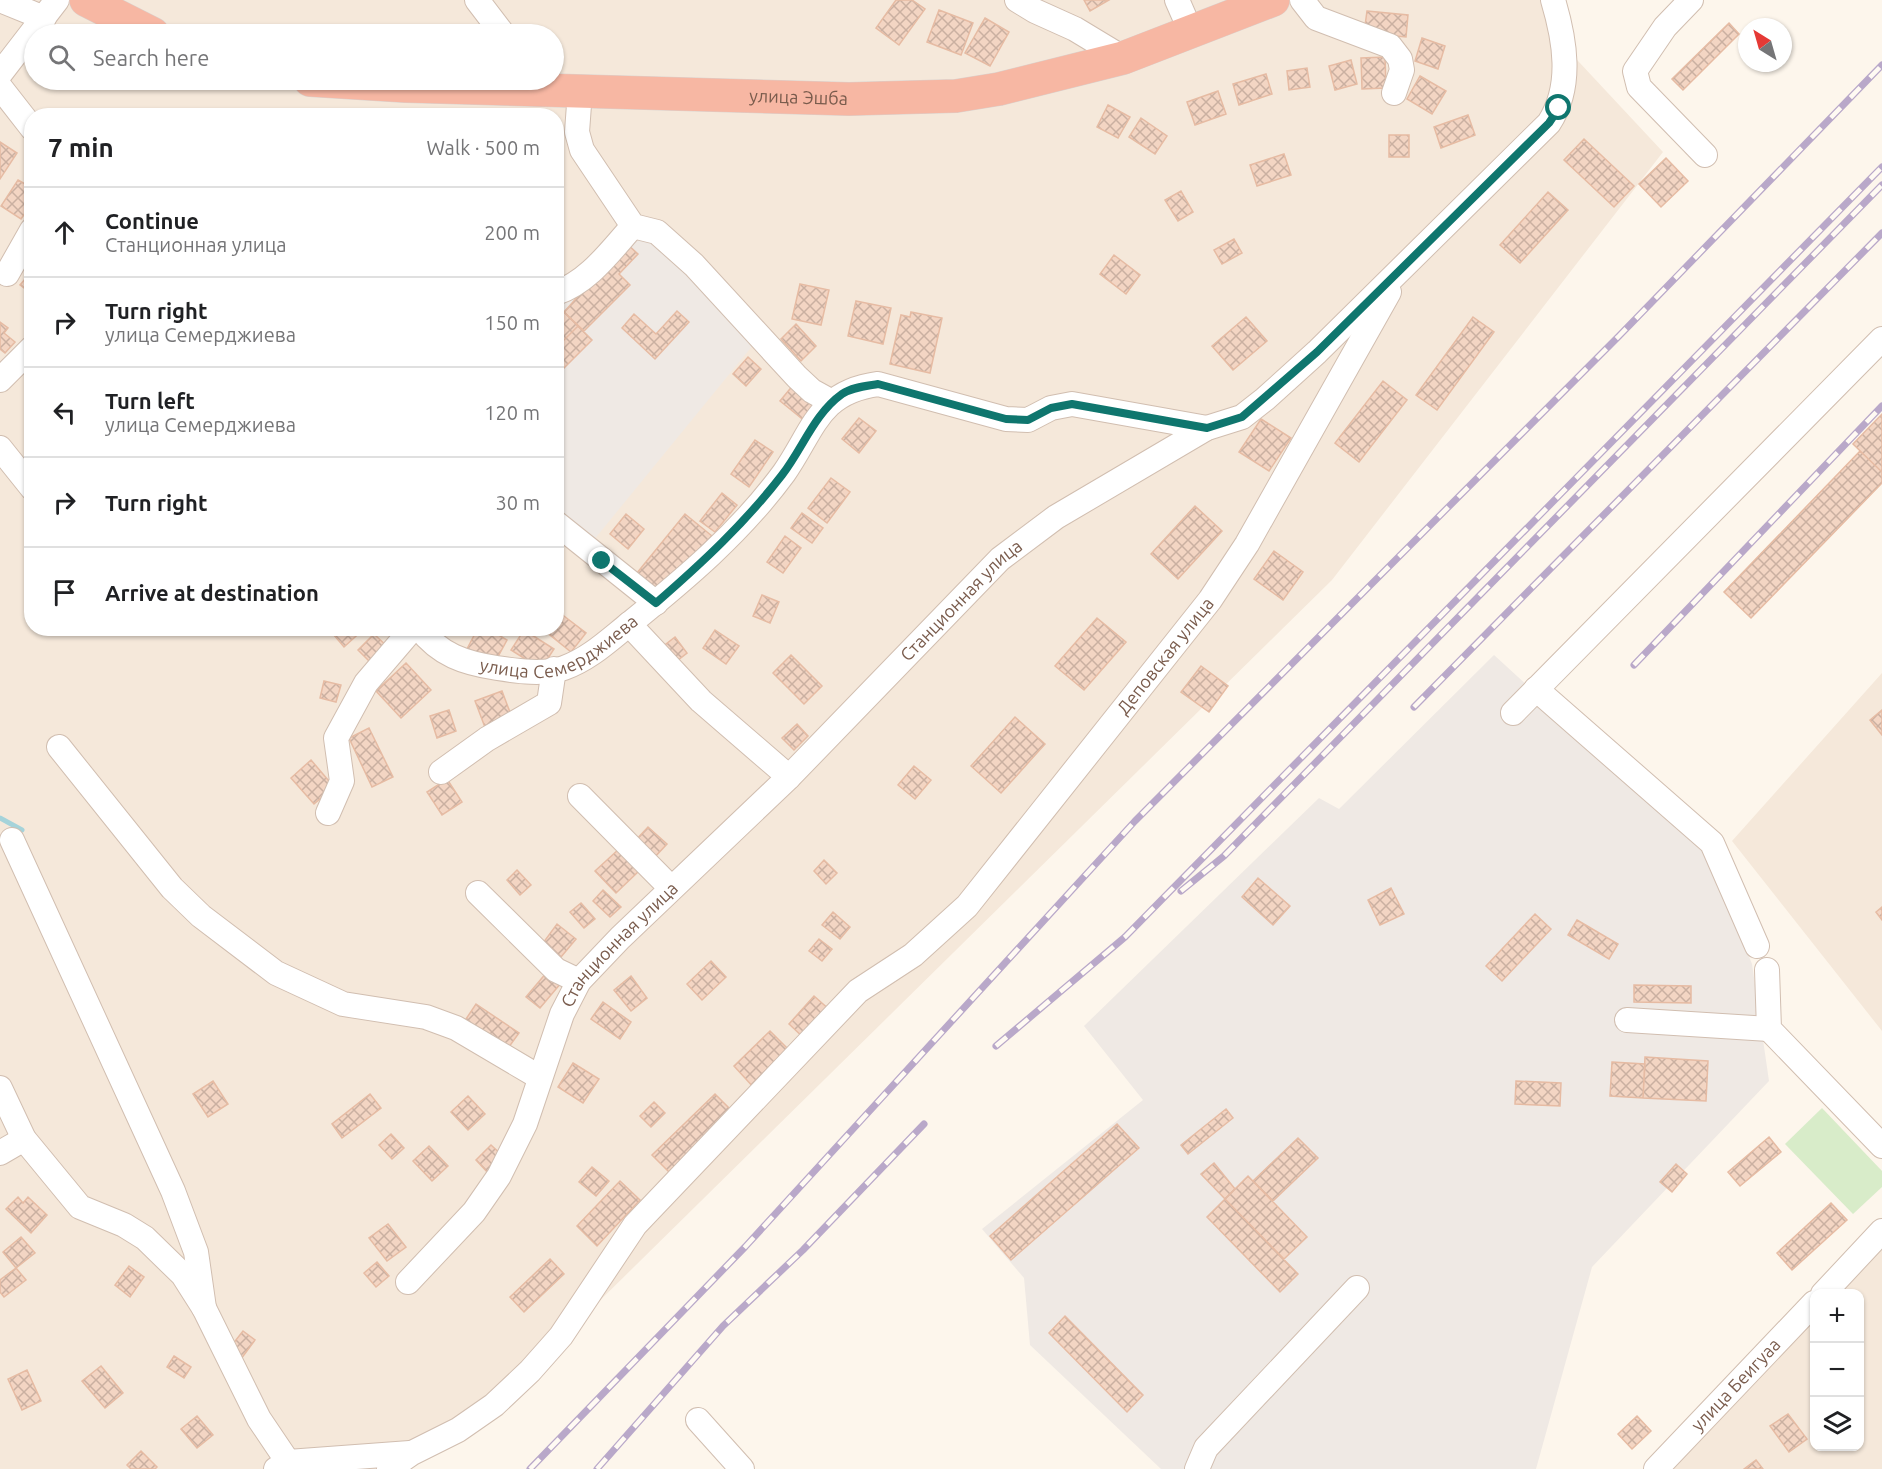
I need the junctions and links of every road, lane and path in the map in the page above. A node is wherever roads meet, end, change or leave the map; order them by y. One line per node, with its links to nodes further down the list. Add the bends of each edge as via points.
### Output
1 (0, 0): 10 (street)
2 (86, 0): 12 (highway)
3 (477, 0): 13 (street)
4 (1017, 0): 16 (street)
5 (1177, 0): 14 (street)
6 (1274, 0): 14 (highway, улица Эшба)
7 (1302, 0): 20 (street, via 1316,18 1390,46 1400,59 1402,70)
8 (1553, 0): 25 (street, Станционная улица, via 1565,76 1559,108 1549,123)
9 (1691, 0): 22 (street, via 1665,27 1635,71 1639,87)
10 (51, 9): 11 (street)
11 (41, 24)
12 (133, 24)
13 (495, 24)
14 (1191, 32): 16 (highway, улица Эшба)
15 (24, 49): 17 (street)
16 (1123, 58): 19 (highway, улица Эшба, via 999,89 914,99)
17 (2, 81): 21 (street)
18 (564, 88): 19 (highway, улица Эшба)
19 (580, 91): 23 (street, via 577,132 582,150)
20 (1394, 93)
21 (24, 115)
22 (1705, 155)
23 (633, 226): 27 (street, via 589,273); 31 (street, via 657,232 694,265 796,377)
24 (24, 244): 26 (street)
25 (1404, 267): 32 (street, Станционная улица, via 1265,399 1242,417); 68 (street, Деповская улица, via 1247,544 1210,600 967,906 913,955 858,991 634,1225 561,1336 530,1371 494,1405 458,1431)
26 (7, 274)
27 (564, 291)
28 (1882, 339): 41 (street)
29 (24, 356): 30 (street)
30 (0, 380)
31 (832, 402): 32 (street, улица Семерджиева, via 845,392 878,384 1006,419 1028,420 1051,408 1072,404); 36 (street, улица Семерджиева, via 747,519)
32 (1207, 428): 45 (street, Станционная улица, via 1056,517 1000,559)
33 (0, 448): 34 (street)
34 (24, 478)
35 (564, 529): 36 (street)
36 (656, 603): 37 (street, улица Семерджиева)
37 (629, 624): 40 (street, улица Семерджиева, via 598,650); 45 (street, via 701,700)
38 (406, 636): 47 (street, via 366,683 336,738 342,782)
39 (427, 636): 40 (street, улица Семерджиева, via 450,657 477,665 521,671)
40 (554, 669): 44 (street, via 549,703 487,739)
41 (1536, 689): 42 (street); 51 (street, via 1712,843)
42 (1513, 713)
43 (59, 747): 56 (street, via 172,888 201,916 276,973 343,1004 426,1017 456,1028)
44 (441, 772)
45 (789, 777): 49 (street, Станционная улица)
46 (580, 796): 49 (street)
47 (328, 813)
48 (12, 840): 65 (street, via 173,1191 196,1252)
49 (671, 888): 53 (street, Станционная улица)
50 (478, 893): 53 (street, via 556,970)
51 (1757, 946)
52 (1767, 970): 55 (street)
53 (579, 981): 56 (street, Станционная улица)
54 (1627, 1020): 55 (street)
55 (1769, 1029): 59 (street)
56 (539, 1077): 62 (street, Станционная улица, via 525,1124 499,1176 474,1212)
57 (0, 1088): 58 (street)
58 (24, 1138): 60 (street); 65 (street, via 80,1207 124,1225 164,1254)
59 (1882, 1146)
60 (0, 1153)
61 (1882, 1232): 64 (street)
62 (408, 1282)
63 (1357, 1288): 72 (street, via 1206,1448)
64 (1827, 1289)
65 (204, 1308): 69 (street)
66 (1810, 1308): 73 (street, улица Беигуаа)
67 (698, 1420): 71 (street)
68 (412, 1453): 69 (street); 70 (street)
69 (282, 1466)
70 (389, 1469)
71 (742, 1469)
72 (1197, 1469)
73 (1656, 1469)

